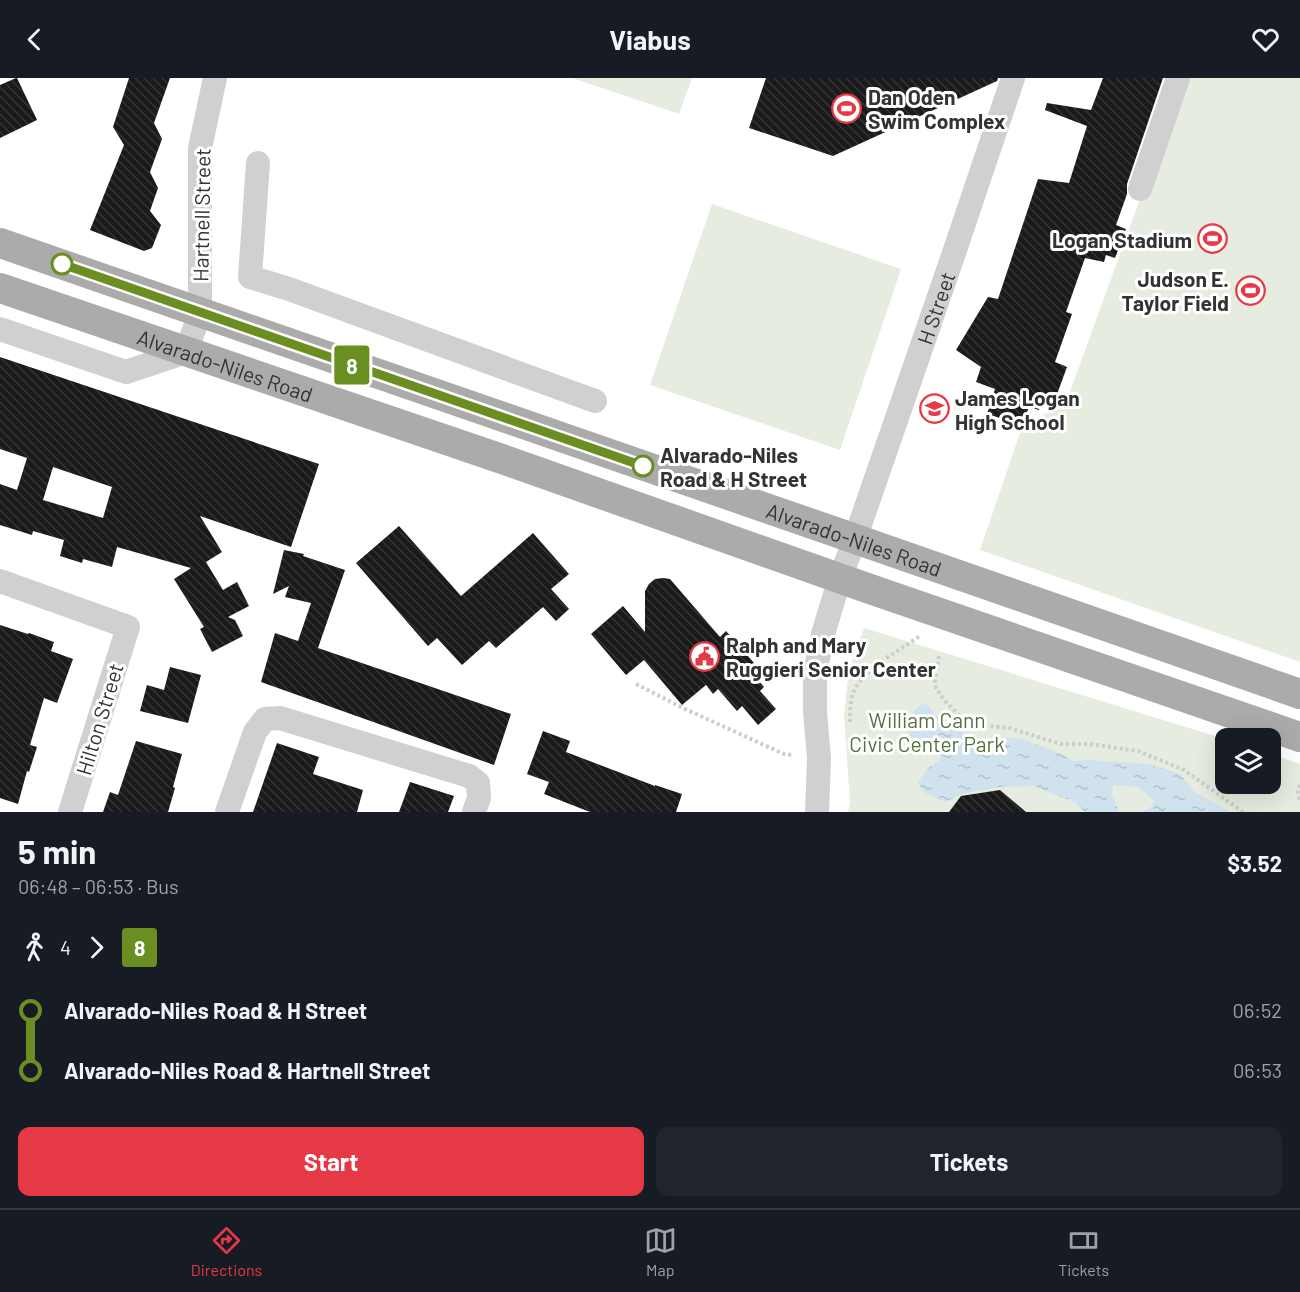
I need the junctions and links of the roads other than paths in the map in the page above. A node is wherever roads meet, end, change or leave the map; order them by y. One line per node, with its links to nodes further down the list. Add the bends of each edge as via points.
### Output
1 (215, 78): 8 (street, Hartnell Street, via 200,148)
2 (1013, 78): 12 (street, H Street)
3 (1178, 78): 5 (street)
4 (258, 163): 11 (street, via 250,277)
5 (1140, 189)
6 (0, 243): 8 (main road, Alvarado-Niles Road)
7 (0, 288): 10 (main road, Alvarado-Niles Road)
8 (200, 313): 10 (street, Hartnell Street); 12 (main road, Alvarado-Niles Road)
9 (0, 329): 10 (street, via 126,372)
10 (186, 352): 13 (main road, Alvarado-Niles Road)
11 (595, 401)
12 (855, 539): 13 (street, H Street); 15 (main road, Alvarado-Niles Road)
13 (840, 578): 16 (main road, Alvarado-Niles Road); 20 (street, H Street, via 815,673)
14 (0, 581): 17 (street, Hilton Street, via 128,627)
15 (1300, 694)
16 (1300, 737)
17 (70, 812)
18 (227, 812): 19 (street, via 255,732 265,719 280,718 469,776 478,783 479,798)
19 (474, 812)
20 (818, 812)

